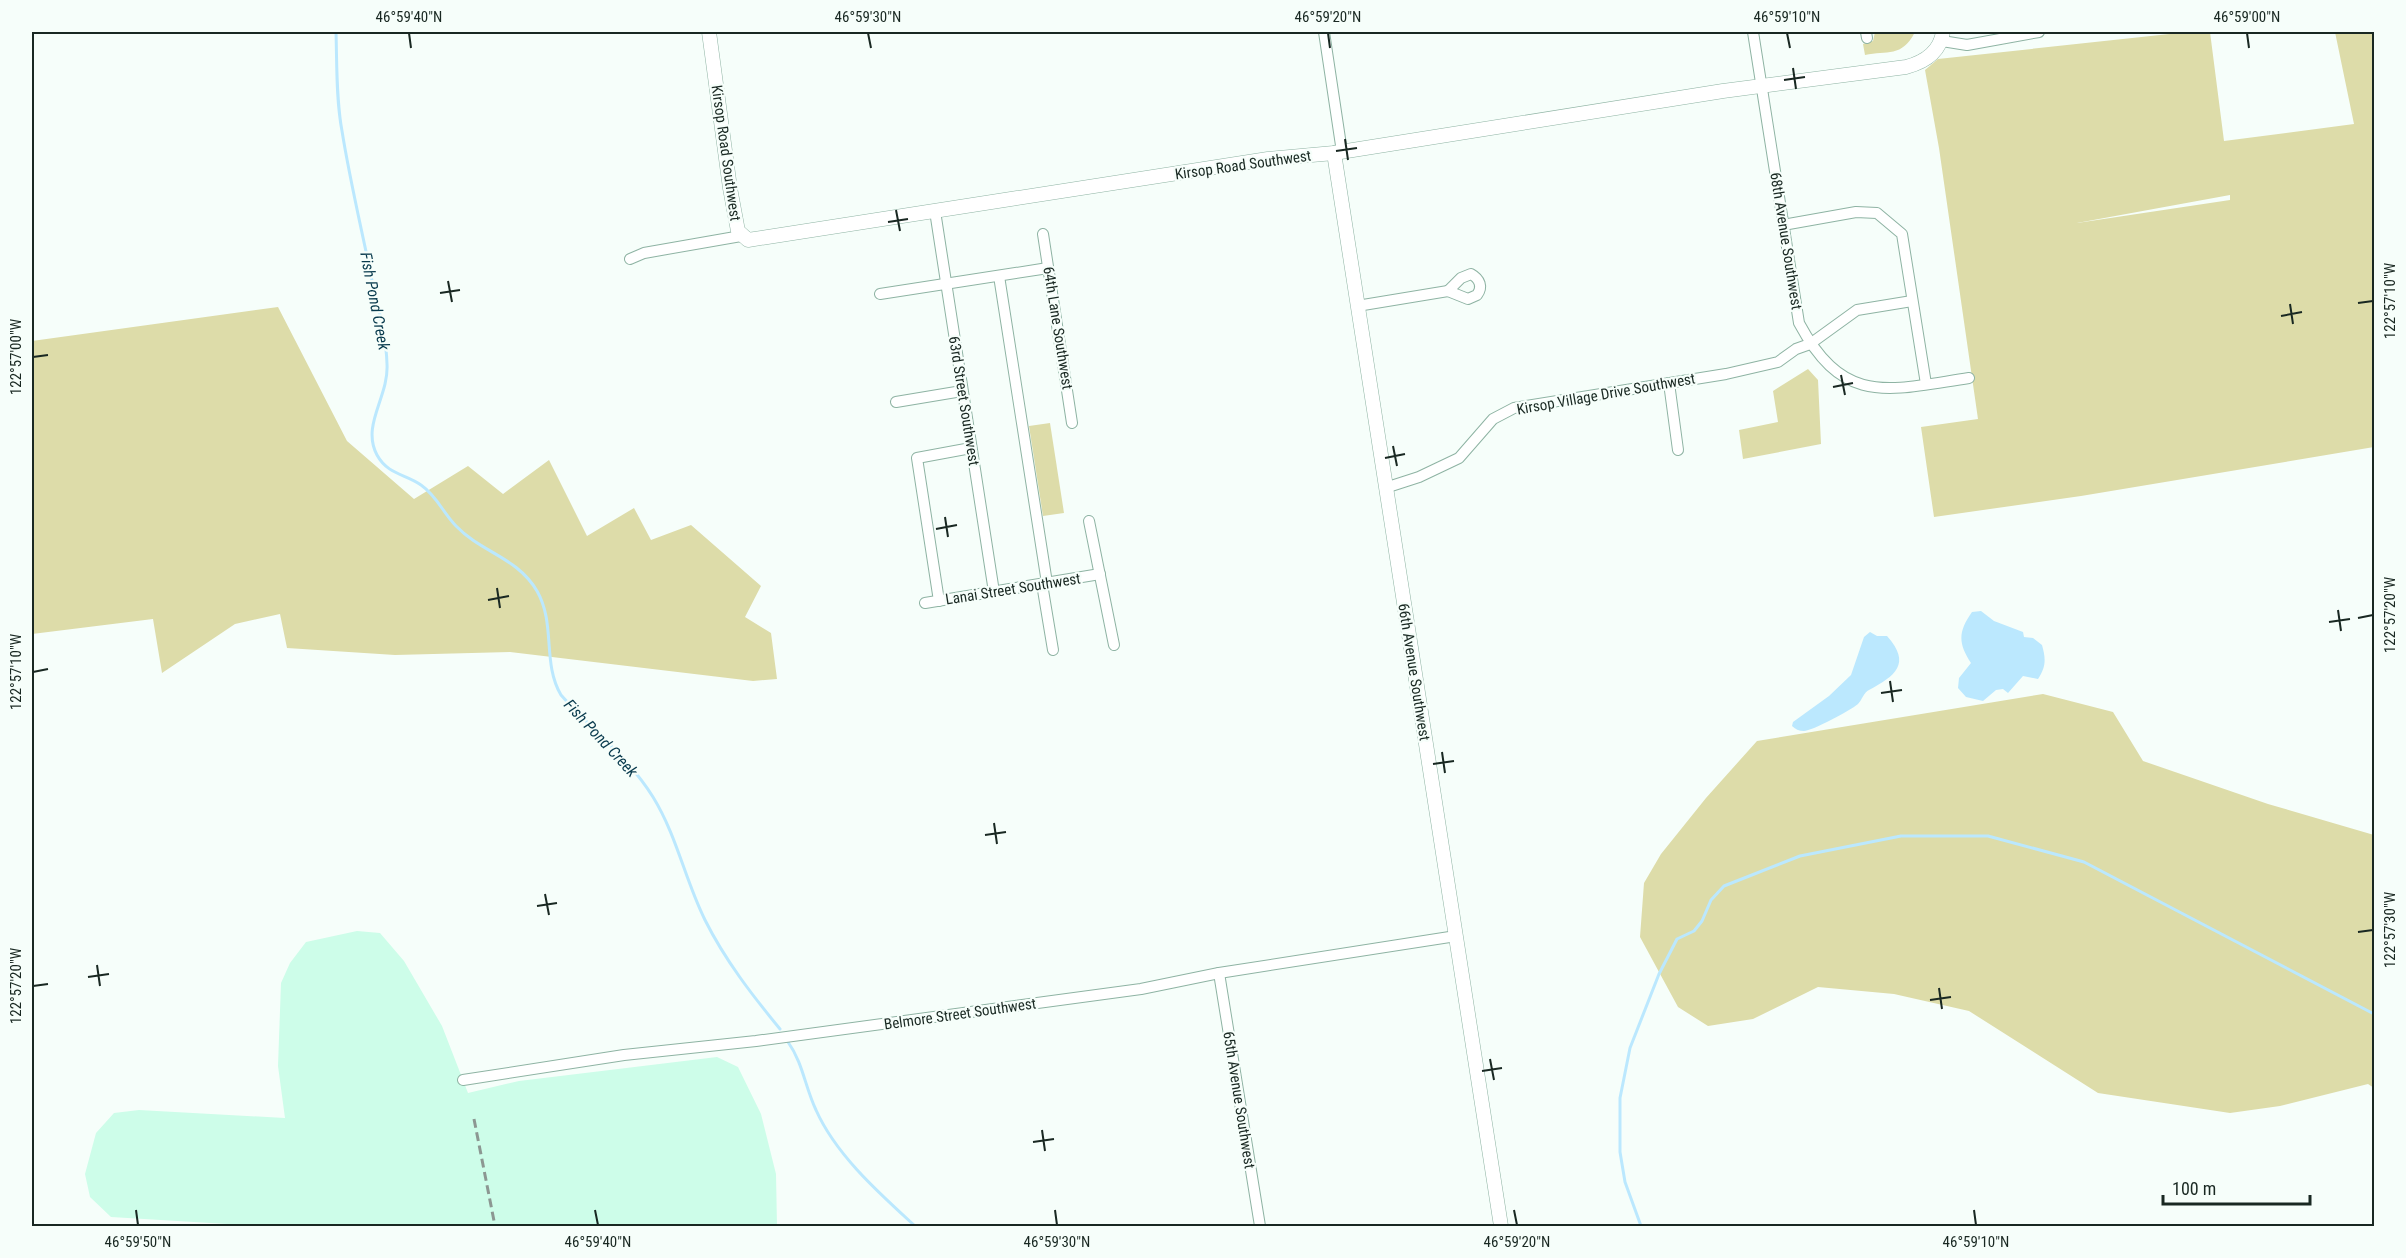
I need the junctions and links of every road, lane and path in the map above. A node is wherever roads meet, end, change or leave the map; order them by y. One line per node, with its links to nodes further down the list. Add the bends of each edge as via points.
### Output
1 (709, 32): 11 (street, Kirsop Road Southwest, via 730,188)
2 (1324, 32): 7 (street, 66th Avenue Southwest)
3 (1753, 32): 6 (street, 68th Avenue Southwest)
4 (2039, 32): 5 (street, via 1967,45)
5 (1942, 36): 6 (street, Kirsop Road Southwest, via 1934,52 1918,64)
6 (1761, 86): 7 (street, Kirsop Road Southwest); 9 (street, 68th Avenue Southwest)
7 (1338, 153): 8 (street, Kirsop Road Southwest, via 1268,159); 19 (street, 66th Avenue Southwest)
8 (935, 211): 11 (street, Kirsop Road Southwest, via 754,240); 15 (street, 63rd Street Southwest)
9 (1783, 225): 18 (street, via 1856,212 1877,213 1902,234); 20 (street, 68th Avenue Southwest, via 1799,323)
10 (1043, 234): 13 (street, 64th Lane Southwest)
11 (741, 236): 12 (street, via 644,253)
12 (630, 259)
13 (1048, 268): 14 (street); 26 (street, 64th Lane Southwest)
14 (999, 276): 15 (street); 32 (street)
15 (946, 284): 17 (street); 24 (street, 63rd Street Southwest)
16 (1448, 291): 19 (street)
17 (880, 294)
18 (1912, 301): 20 (street, Kirsop Village Drive Southwest, via 1857,310); 23 (street)
19 (1357, 306): 29 (street, 66th Avenue Southwest)
20 (1810, 344): 22 (street, Kirsop Village Drive Southwest, via 1778,362); 23 (street, 68th Avenue Southwest, via 1844,379 1874,389)
21 (1970, 378): 23 (street, 68th Avenue Southwest)
22 (1669, 384): 28 (street); 29 (street, Kirsop Village Drive Southwest, via 1514,408 1493,419 1459,458)
23 (1926, 384)
24 (962, 392): 25 (street); 27 (street, 63rd Street Southwest)
25 (896, 402)
26 (1072, 423)
27 (971, 448): 33 (street, 63rd Street Southwest); 34 (street, via 917,458)
28 (1678, 450)
29 (1385, 488): 38 (street, 66th Avenue Southwest)
30 (1089, 521): 31 (street)
31 (1100, 574): 32 (street, Lanai Street Southwest); 36 (street)
32 (1044, 583): 33 (street, Lanai Street Southwest); 37 (street)
33 (994, 592): 34 (street, Lanai Street Southwest)
34 (939, 601): 35 (street, Lanai Street Southwest)
35 (926, 603)
36 (1114, 645)
37 (1053, 650)
38 (1456, 936): 39 (street, Belmore Street Southwest); 42 (street, 66th Avenue Southwest)
39 (1218, 973): 40 (street, Belmore Street Southwest, via 1141,989 624,1055); 41 (street, 65th Avenue Southwest)
40 (463, 1080)
41 (1260, 1227)
42 (1501, 1227)

